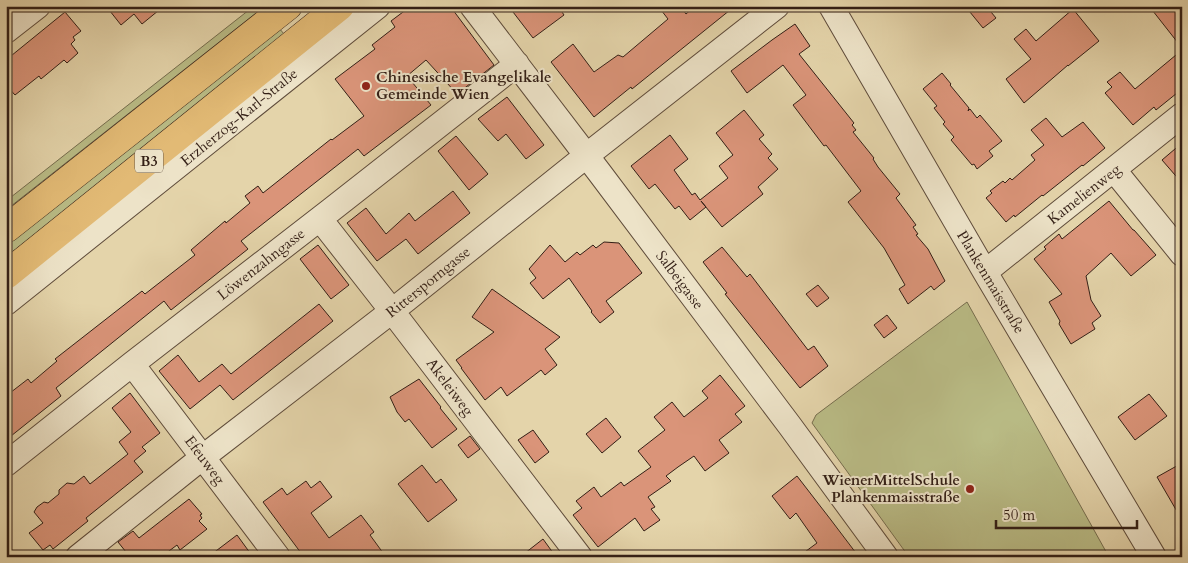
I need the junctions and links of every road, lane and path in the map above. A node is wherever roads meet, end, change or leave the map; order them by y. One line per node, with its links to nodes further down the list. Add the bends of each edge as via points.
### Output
1 (38, 6): 8 (street)
2 (288, 6): 14 (main road, B3)
3 (340, 6): 17 (main road, Erzherzog-Karl-Straße / B3)
4 (378, 6): 18 (street, Erzherzog-Karl-Straße)
5 (472, 6): 9 (street, Salbeigasse)
6 (778, 6): 11 (street, Rittersporngasse)
7 (831, 6): 16 (street, Plankenmaisstraße)
8 (6, 30)
9 (517, 64): 11 (street, Salbeigasse); 13 (street, Löwenzahngasse)
10 (1182, 115): 12 (street, Kamelienweg)
11 (586, 156): 19 (street, Rittersporngasse); 26 (street, Salbeigasse)
12 (1114, 170): 15 (street); 16 (street, Kamelienweg)
13 (320, 219): 19 (street, Akeleiweg); 20 (street, Löwenzahngasse)
14 (6, 229)
15 (1182, 254)
16 (985, 272): 27 (street, Plankenmaisstraße)
17 (6, 275)
18 (6, 303)
19 (392, 311): 21 (street, Rittersporngasse); 25 (street, Akeleiweg)
20 (132, 364): 21 (street, Efeuweg); 22 (street, Löwenzahngasse)
21 (203, 457): 23 (street, Rittersporngasse); 24 (street, Efeuweg)
22 (6, 464)
23 (78, 557)
24 (278, 557)
25 (580, 557)
26 (886, 557)
27 (1154, 557)

